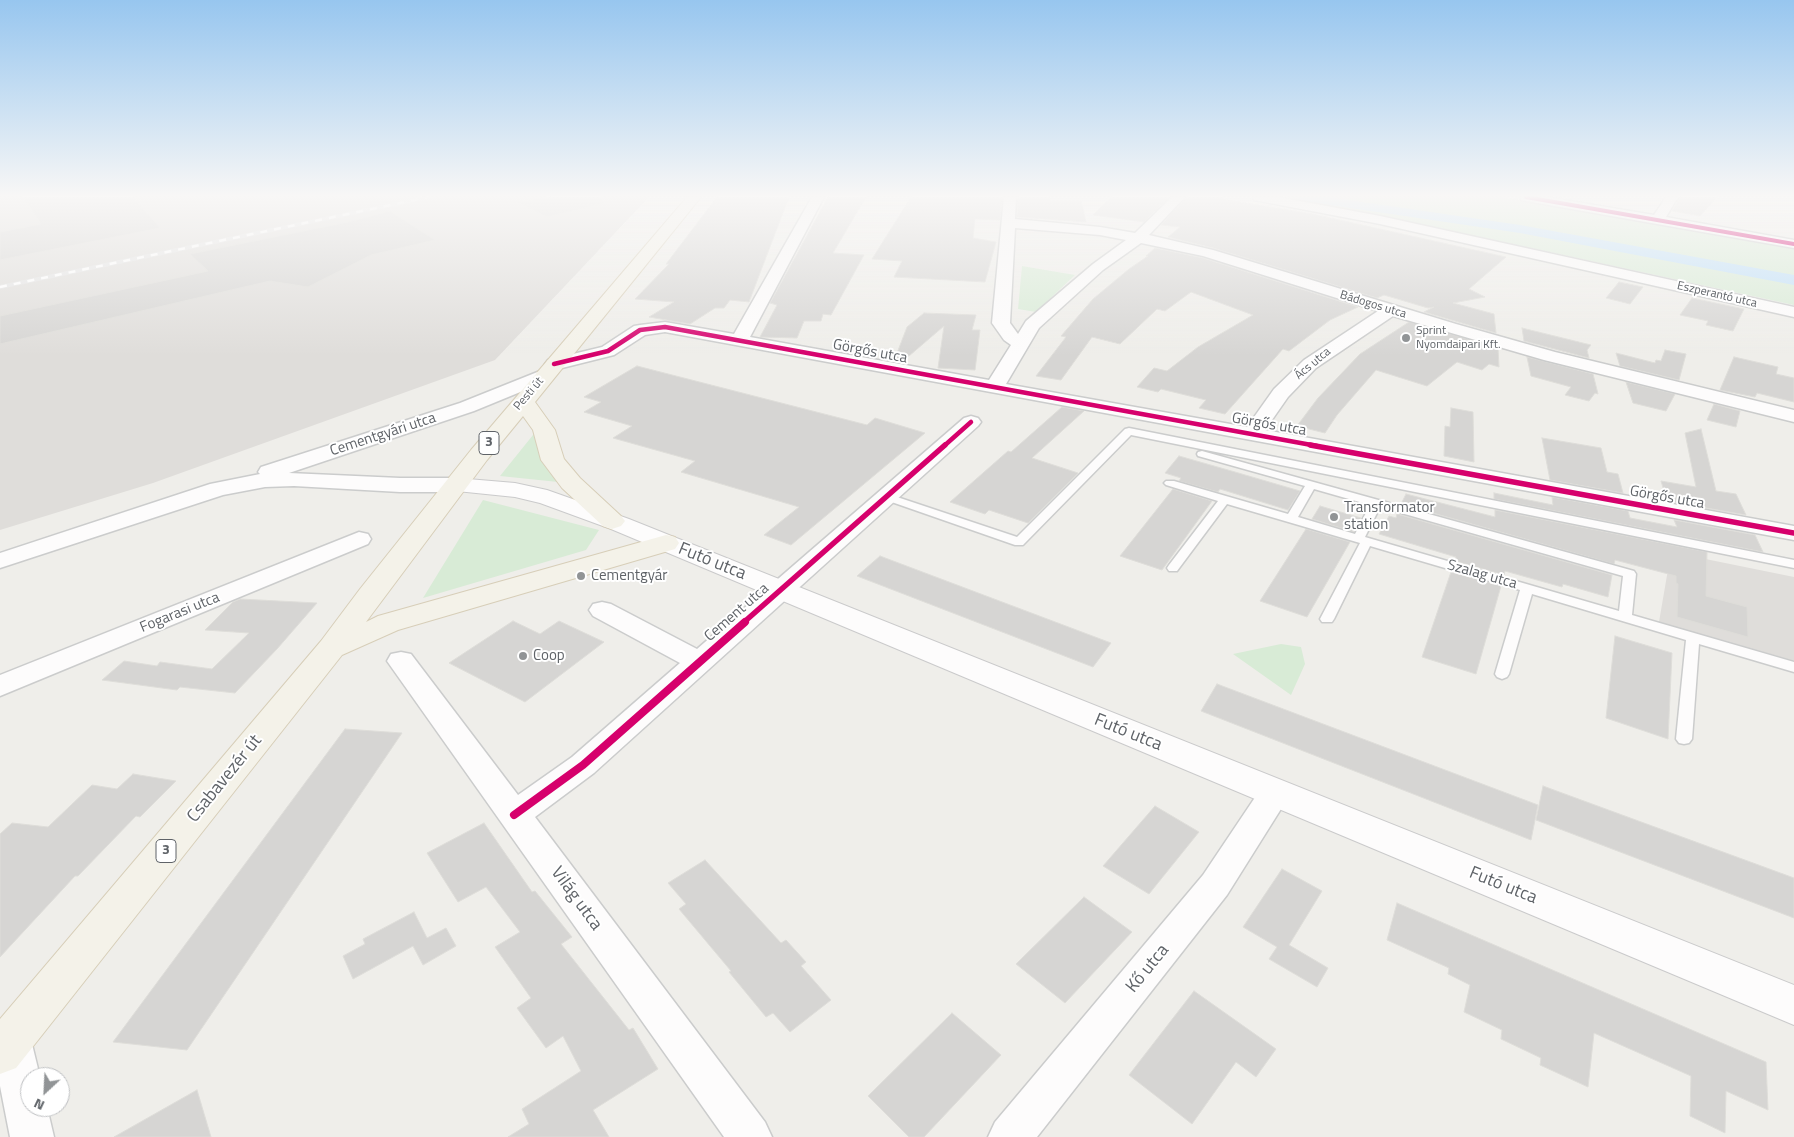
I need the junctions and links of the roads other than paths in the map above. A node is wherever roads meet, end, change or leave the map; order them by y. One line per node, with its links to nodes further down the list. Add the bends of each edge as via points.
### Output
1 (650, 250): 11 (main road, Pesti út / 3)
2 (789, 250): 9 (street)
3 (1006, 250): 10 (street, via 1001,323)
4 (1121, 250): 10 (street, via 1048,309 1032,325)
5 (1195, 250): 7 (street, Bádogos utca)
6 (1515, 250): 8 (street, Eszperantó utca)
7 (1390, 310): 14 (street, Bádogos utca, via 1550,356); 16 (street, Ács utca, via 1310,364 1282,393)
8 (1794, 312)
9 (739, 341): 11 (street, Görgős utca, via 665,327 640,330 608,351); 12 (street, Görgős utca)
10 (1021, 344): 12 (street)
11 (550, 369): 13 (main road, Pesti út / 3); 21 (street, Cementgyári utca, via 467,407)
12 (994, 388): 16 (street, Görgős utca)
13 (523, 401): 19 (main road, Pesti út / 3); 26 (main road, via 544,430 553,460 571,483)
14 (1794, 416)
15 (971, 422): 22 (street, Cement utca)
16 (1252, 435): 27 (street, Görgős utca)
17 (1202, 454): 20 (lane)
18 (1170, 483): 23 (lane, Szalag utca)
19 (456, 485): 21 (street, Cementgyári utca, via 294,479 265,480); 26 (main road, Futó utca, via 491,487 547,497); 36 (main road, Pesti út / 3)
20 (1311, 485): 24 (lane); 25 (lane)
21 (218, 489): 31 (street, Cementgyári utca)
22 (887, 497): 32 (lane, via 1019,542 1129,432); 35 (street, Cement utca)
23 (1225, 499): 25 (lane, Szalag utca); 33 (lane)
24 (1376, 503): 29 (lane); 38 (lane, via 1630,574)
25 (1291, 519): 29 (lane, Szalag utca)
26 (612, 521): 30 (main road, Futó utca)
27 (1794, 533)
28 (359, 539): 46 (street, Fogarasi utca)
29 (1362, 540): 34 (lane, Szalag utca); 39 (lane)
30 (666, 543): 35 (main road, Futó utca); 41 (main road, via 388,623)
31 (0, 561)
32 (1794, 564)
33 (1173, 568)
34 (1527, 589): 38 (lane, Szalag utca); 45 (lane)
35 (782, 591): 43 (street, Cement utca); 48 (main road, Futó utca)
36 (370, 595): 41 (main road, Csabavezér út / 3)
37 (602, 610): 43 (street)
38 (1624, 617): 40 (lane, Szalag utca)
39 (1326, 619)
40 (1693, 638): 44 (lane, Szalag utca); 47 (lane)
41 (332, 648): 51 (main road, Csabavezér út / 3)
42 (401, 661): 49 (street, Világ utca)
43 (700, 662): 49 (street, Cement utca, via 583,765)
44 (1794, 668)
45 (1502, 674)
46 (0, 686)
47 (1684, 739)
48 (1275, 793): 50 (main road, Futó utca); 54 (street, Kő utca, via 1216,885)
49 (514, 814): 53 (street, Világ utca)
50 (1794, 1005)
51 (6, 1046): 52 (street)
52 (32, 1137)
53 (750, 1137)
54 (1010, 1137)

